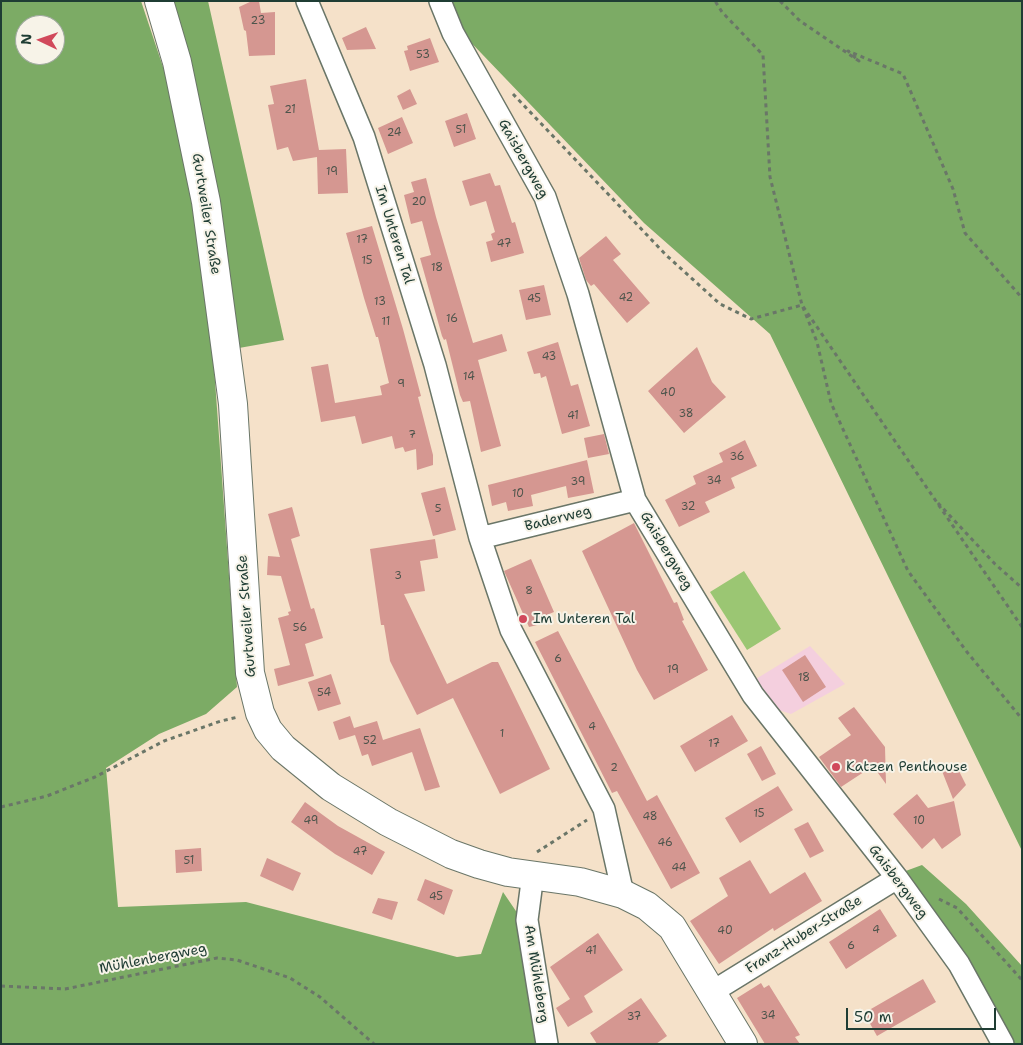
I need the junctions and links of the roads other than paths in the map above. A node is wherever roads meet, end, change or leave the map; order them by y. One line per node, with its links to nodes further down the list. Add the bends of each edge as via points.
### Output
1 (159, 1): 6 (main road, Gurtweiler Straße, via 177,62 206,202 233,404 250,673 260,713 268,730 283,748 331,787 388,822 451,854)
2 (307, 1): 5 (street, Im Unteren Tal, via 364,137 435,366)
3 (440, 1): 4 (street, Gaisbergweg, via 453,33 546,198 578,294)
4 (635, 500): 5 (street, Baderweg); 7 (street, Gaisbergweg, via 753,694)
5 (480, 538): 8 (street, Im Unteren Tal, via 511,630 604,809)
6 (521, 873): 8 (main road, Gurtweiler Straße, via 580,882); 10 (street, Am Mühleberg)
7 (896, 878): 9 (street, Franz-Huber-Straße); 12 (street, Gaisbergweg, via 959,964)
8 (623, 894): 9 (main road, Gurtweiler Straße, via 647,906 672,927)
9 (712, 992): 11 (main road, Gurtweiler Straße)
10 (547, 1044)
11 (743, 1044)
12 (1003, 1044)

